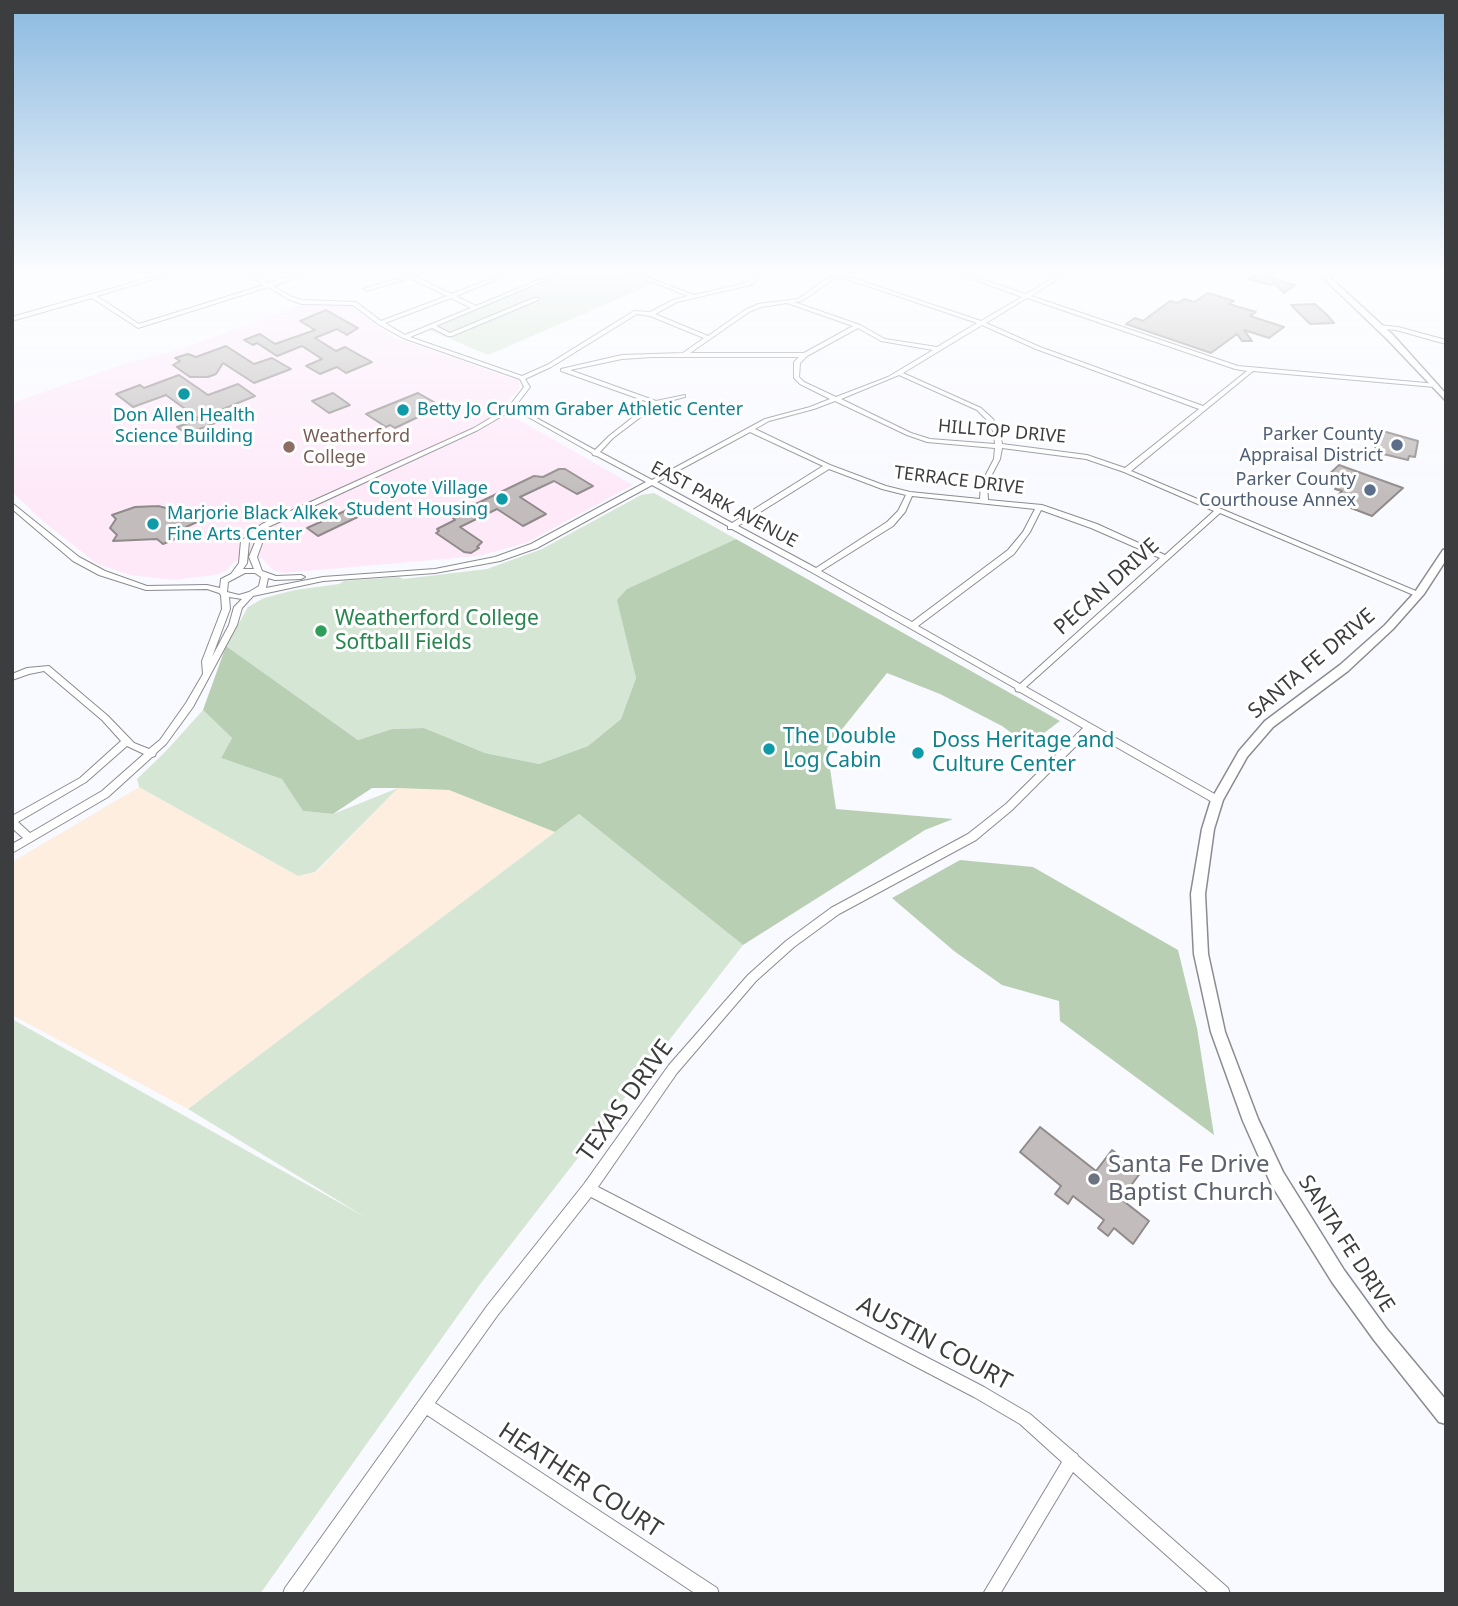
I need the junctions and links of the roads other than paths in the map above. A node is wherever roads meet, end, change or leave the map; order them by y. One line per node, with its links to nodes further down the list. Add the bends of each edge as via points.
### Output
1 (428, 345): 17 (street)
2 (583, 345): 13 (street)
3 (696, 345): 11 (street)
4 (823, 345): 12 (street)
5 (920, 345): 10 (street)
6 (945, 345): 10 (street)
7 (1031, 345): 24 (street)
8 (1173, 345): 15 (street)
9 (1395, 345): 18 (main road)
10 (938, 349): 16 (street)
11 (685, 354): 12 (street); 14 (street, via 622,357)
12 (805, 355): 20 (street, HILLTOP DRIVE, via 797,362 796,377)
13 (549, 366): 14 (street); 17 (street)
14 (563, 370): 22 (street)
15 (1250, 371): 18 (street); 24 (street)
16 (898, 373): 20 (street); 26 (street, via 979,409 998,433)
17 (522, 378): 23 (street, via 527,387)
18 (1435, 386): 21 (main road)
19 (683, 396): 22 (street)
20 (835, 398): 25 (street); 26 (street, HILLTOP DRIVE, via 929,441)
21 (1446, 400)
22 (656, 403): 27 (street)
23 (513, 407): 27 (street, EAST PARK AVENUE); 36 (street, via 468,433)
24 (1202, 408): 29 (street)
25 (750, 429): 28 (street, TERRACE DRIVE); 30 (street)
26 (999, 446): 29 (street, HILLTOP DRIVE, via 1087,457); 32 (street)
27 (595, 454): 30 (street, EAST PARK AVENUE)
28 (828, 466): 31 (street, TERRACE DRIVE); 37 (street)
29 (1126, 471): 35 (street, HILLTOP DRIVE)
30 (650, 483): 37 (street, EAST PARK AVENUE); 40 (street, via 534,546)
31 (910, 494): 32 (street, TERRACE DRIVE); 41 (street, via 890,524)
32 (984, 500): 34 (street, TERRACE DRIVE)
33 (12, 505): 44 (street, via 87,566)
34 (1039, 507): 38 (street, TERRACE DRIVE); 48 (street, via 1011,552)
35 (1219, 510): 38 (street, PECAN DRIVE); 47 (street, HILLTOP DRIVE)
36 (265, 526): 42 (street, via 253,557); 43 (street, via 245,541 243,563)
37 (732, 527): 41 (street, EAST PARK AVENUE)
38 (1166, 558): 51 (street, PECAN DRIVE)
39 (1444, 559): 47 (main road, SANTA FE DRIVE)
40 (448, 568): 42 (street, via 291,579); 46 (street, via 323,579)
41 (816, 571): 48 (street, EAST PARK AVENUE)
42 (260, 573): 43 (street); 46 (street, via 266,583)
43 (233, 575): 44 (street, via 187,584); 45 (street, via 222,585)
44 (128, 581): 45 (street, via 146,588 204,587)
45 (224, 592): 46 (street, via 239,597); 49 (street, via 226,609 206,661)
46 (254, 593): 49 (street, via 238,607)
47 (1419, 594): 55 (main road, SANTA FE DRIVE, via 1344,668 1269,724 1243,754)
48 (912, 626): 51 (street, EAST PARK AVENUE)
49 (207, 674): 54 (street, via 178,724)
50 (12, 677): 53 (street, via 46,668)
51 (1019, 689): 52 (street, EAST PARK AVENUE)
52 (1088, 728): 55 (street, EAST PARK AVENUE); 59 (street, TEXAS DRIVE, via 972,837 835,911 752,978 673,1069)
53 (127, 741): 54 (street); 56 (street, via 83,780)
54 (152, 754): 57 (street, via 105,794)
55 (1217, 800): 61 (main road, SANTA FE DRIVE, via 1200,865 1198,923 1217,1032 1233,1076 1277,1178 1303,1222 1380,1334)
56 (12, 822): 57 (street)
57 (30, 839): 58 (street)
58 (12, 849)
59 (589, 1189): 60 (street, TEXAS DRIVE); 62 (street, AUSTIN COURT, via 979,1392 1025,1419)
60 (425, 1405): 63 (street, TEXAS DRIVE); 64 (street, HEATHER COURT)
61 (1446, 1415)
62 (1072, 1459): 65 (street); 66 (street, AUSTIN COURT)
63 (291, 1594)
64 (711, 1594)
65 (991, 1594)
66 (1222, 1594)

